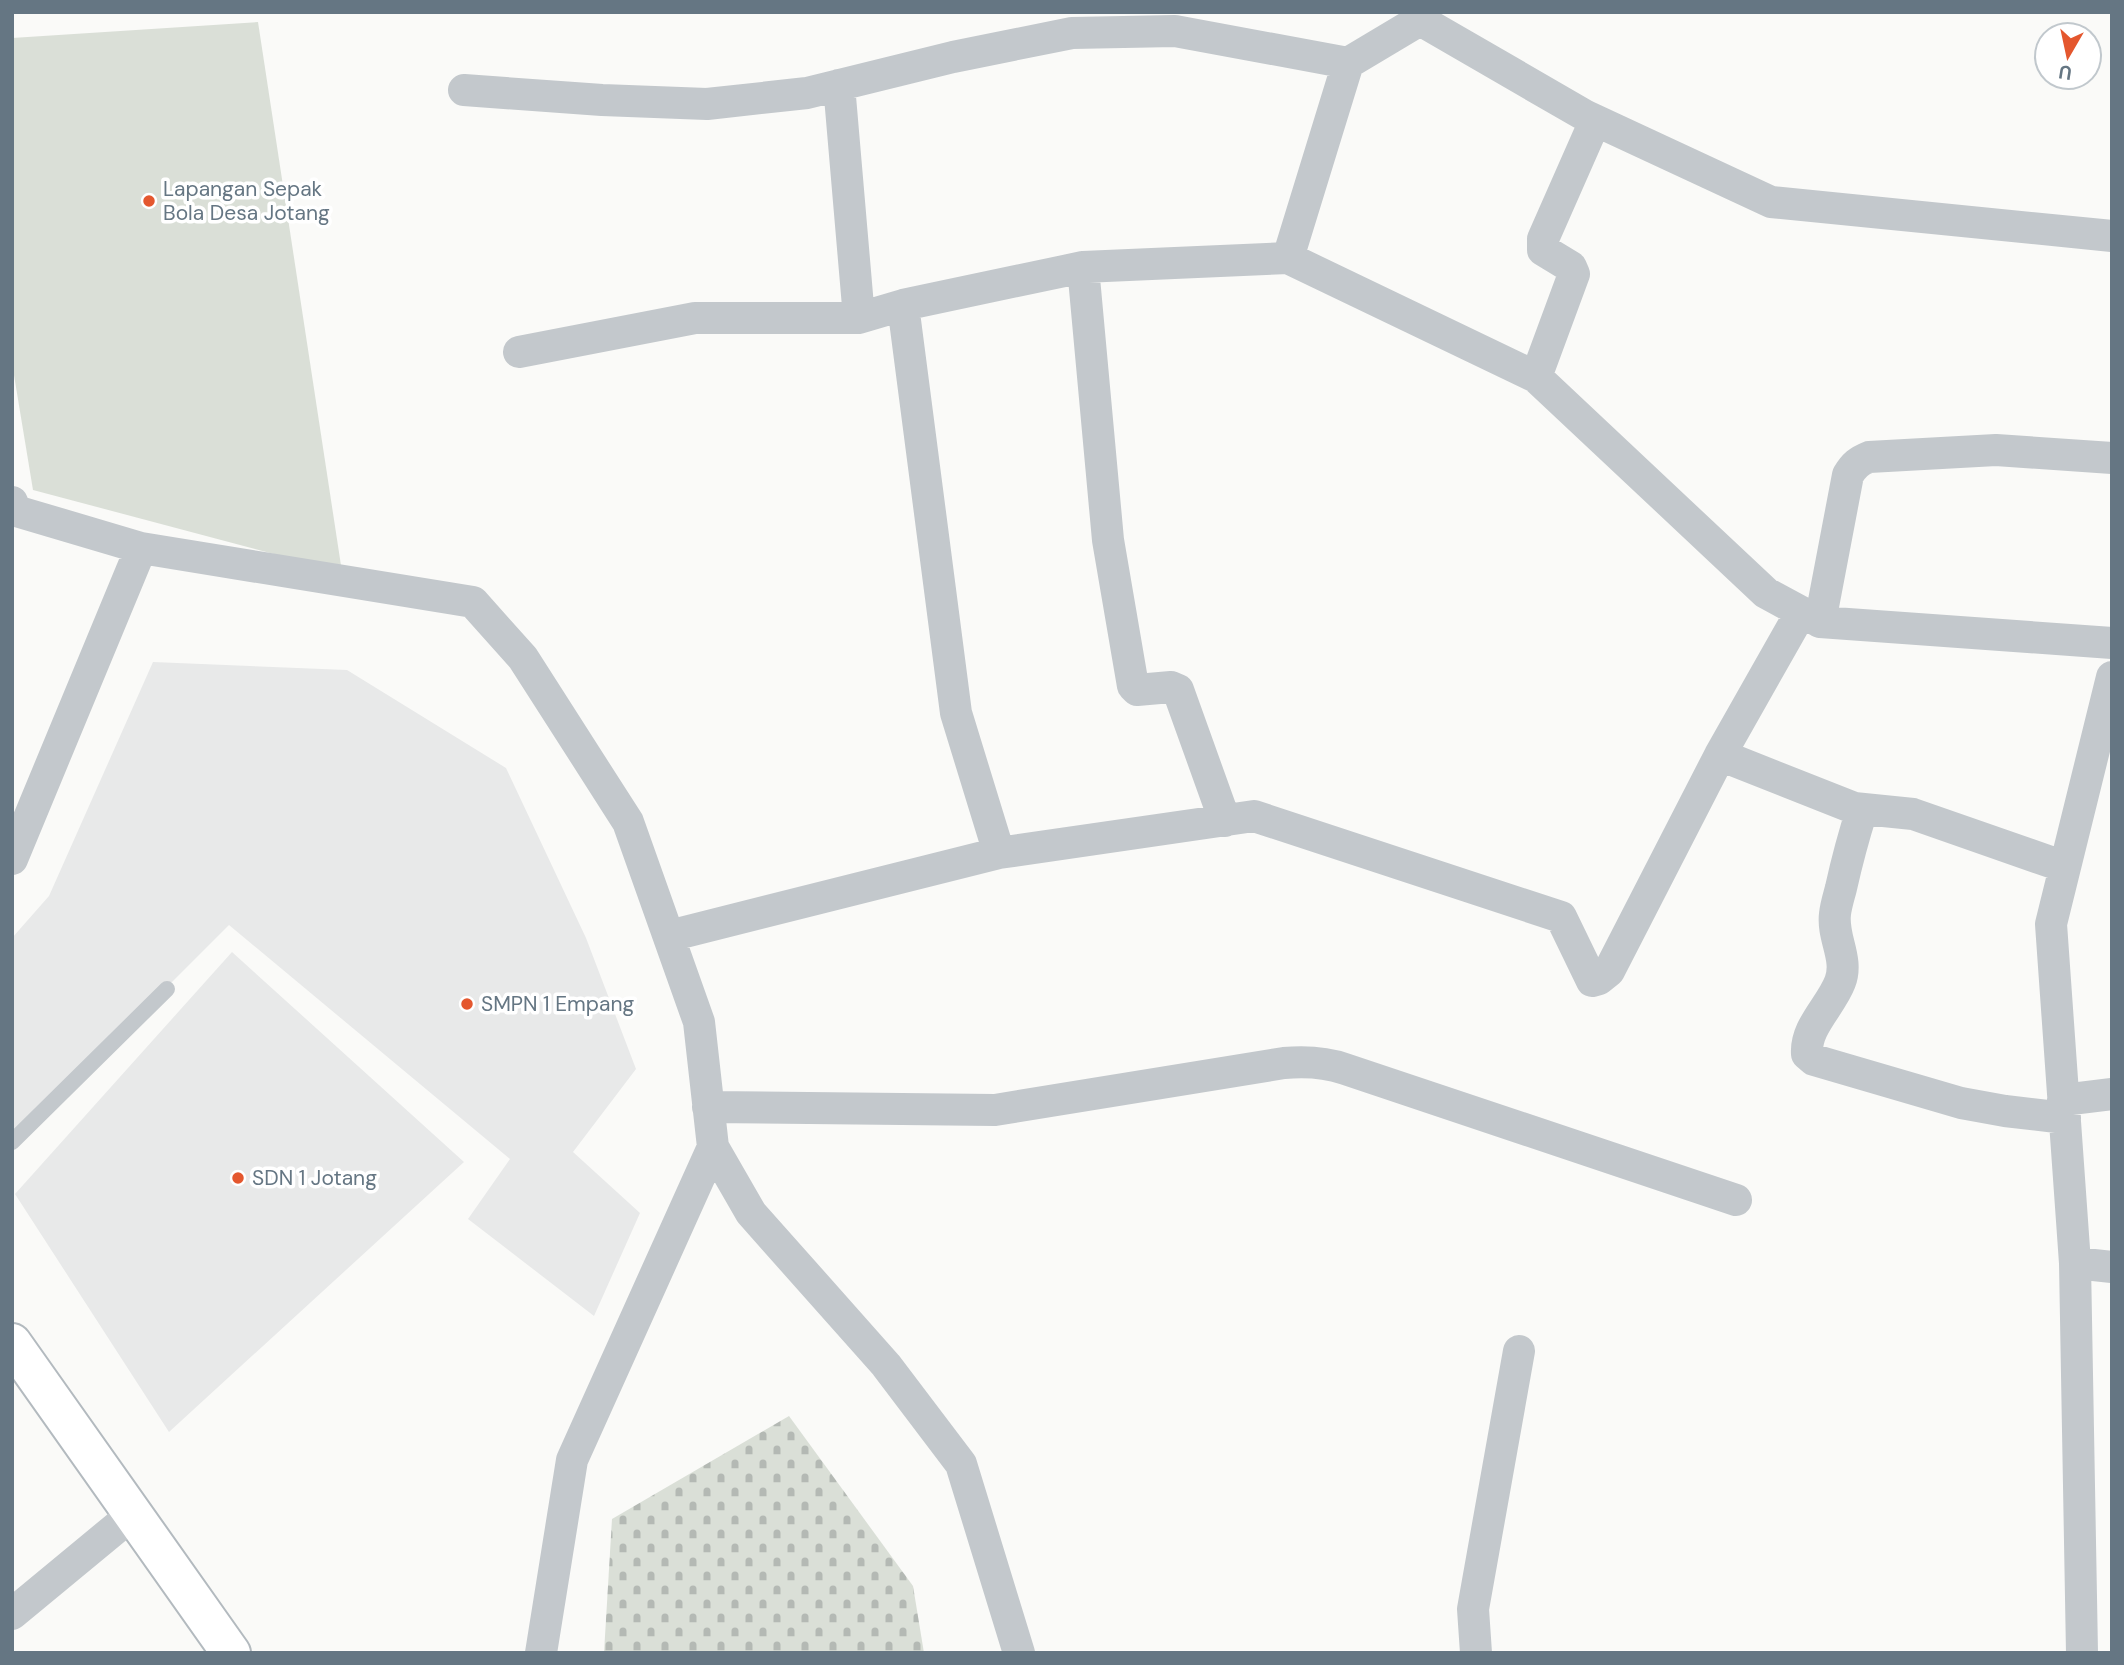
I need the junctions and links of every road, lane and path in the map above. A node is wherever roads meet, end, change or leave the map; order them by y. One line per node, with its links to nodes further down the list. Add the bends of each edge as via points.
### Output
1 (1348, 63): 2 (street, via 1175,31 1072,33); 4 (street, via 1420,20); 6 (street)
2 (839, 85): 3 (street, via 707,104); 9 (street)
3 (464, 90)
4 (1595, 121): 5 (street, via 1771,202); 11 (street, via 1543,239 1544,250 1571,267 1574,274)
5 (2112, 236)
6 (1288, 258): 7 (street); 11 (street)
7 (1083, 267): 8 (street); 20 (street, via 1108,540 1133,687 1178,690)
8 (903, 305): 9 (street); 21 (street, via 956,713)
9 (859, 318): 10 (street, via 695,318)
10 (519, 352)
11 (1536, 377): 15 (street, via 1766,593)
12 (2112, 458): 15 (street, via 1996,450 1860,460 1848,475)
13 (12, 502): 14 (street, via 16,511)
14 (141, 548): 22 (street); 24 (street, via 473,602 523,659 628,822)
15 (1811, 617): 16 (street); 18 (street)
16 (2112, 643)
17 (2112, 677): 23 (street)
18 (1720, 755): 19 (street); 20 (street, via 1609,971 1592,981 1561,917 1254,816)
19 (1862, 810): 23 (street, via 1913,814); 28 (street, via 1835,914 1844,970 1809,1036 1807,1054 1814,1060 1961,1103 2005,1111)
20 (1225, 821): 21 (street)
21 (999, 853): 24 (street)
22 (12, 859)
23 (2065, 867): 28 (street, via 2051,924)
24 (669, 936): 27 (street, via 699,1022)
25 (167, 989): 29 (lane)
26 (2112, 1094): 28 (street)
27 (708, 1107): 30 (street); 31 (street, via 995,1110 1284,1063 1317,1062)
28 (2064, 1109): 32 (street)
29 (12, 1142)
30 (713, 1147): 39 (street, via 572,1460); 40 (street, via 751,1213 886,1364 961,1464)
31 (1737, 1200)
32 (2075, 1263): 33 (street); 42 (street)
33 (2112, 1267)
34 (12, 1343): 36 (street)
35 (1519, 1351): 41 (street, via 1473,1609)
36 (133, 1514): 37 (street); 38 (street)
37 (12, 1615)
38 (231, 1653)
39 (541, 1653)
40 (1019, 1653)
41 (1476, 1653)
42 (2082, 1653)

